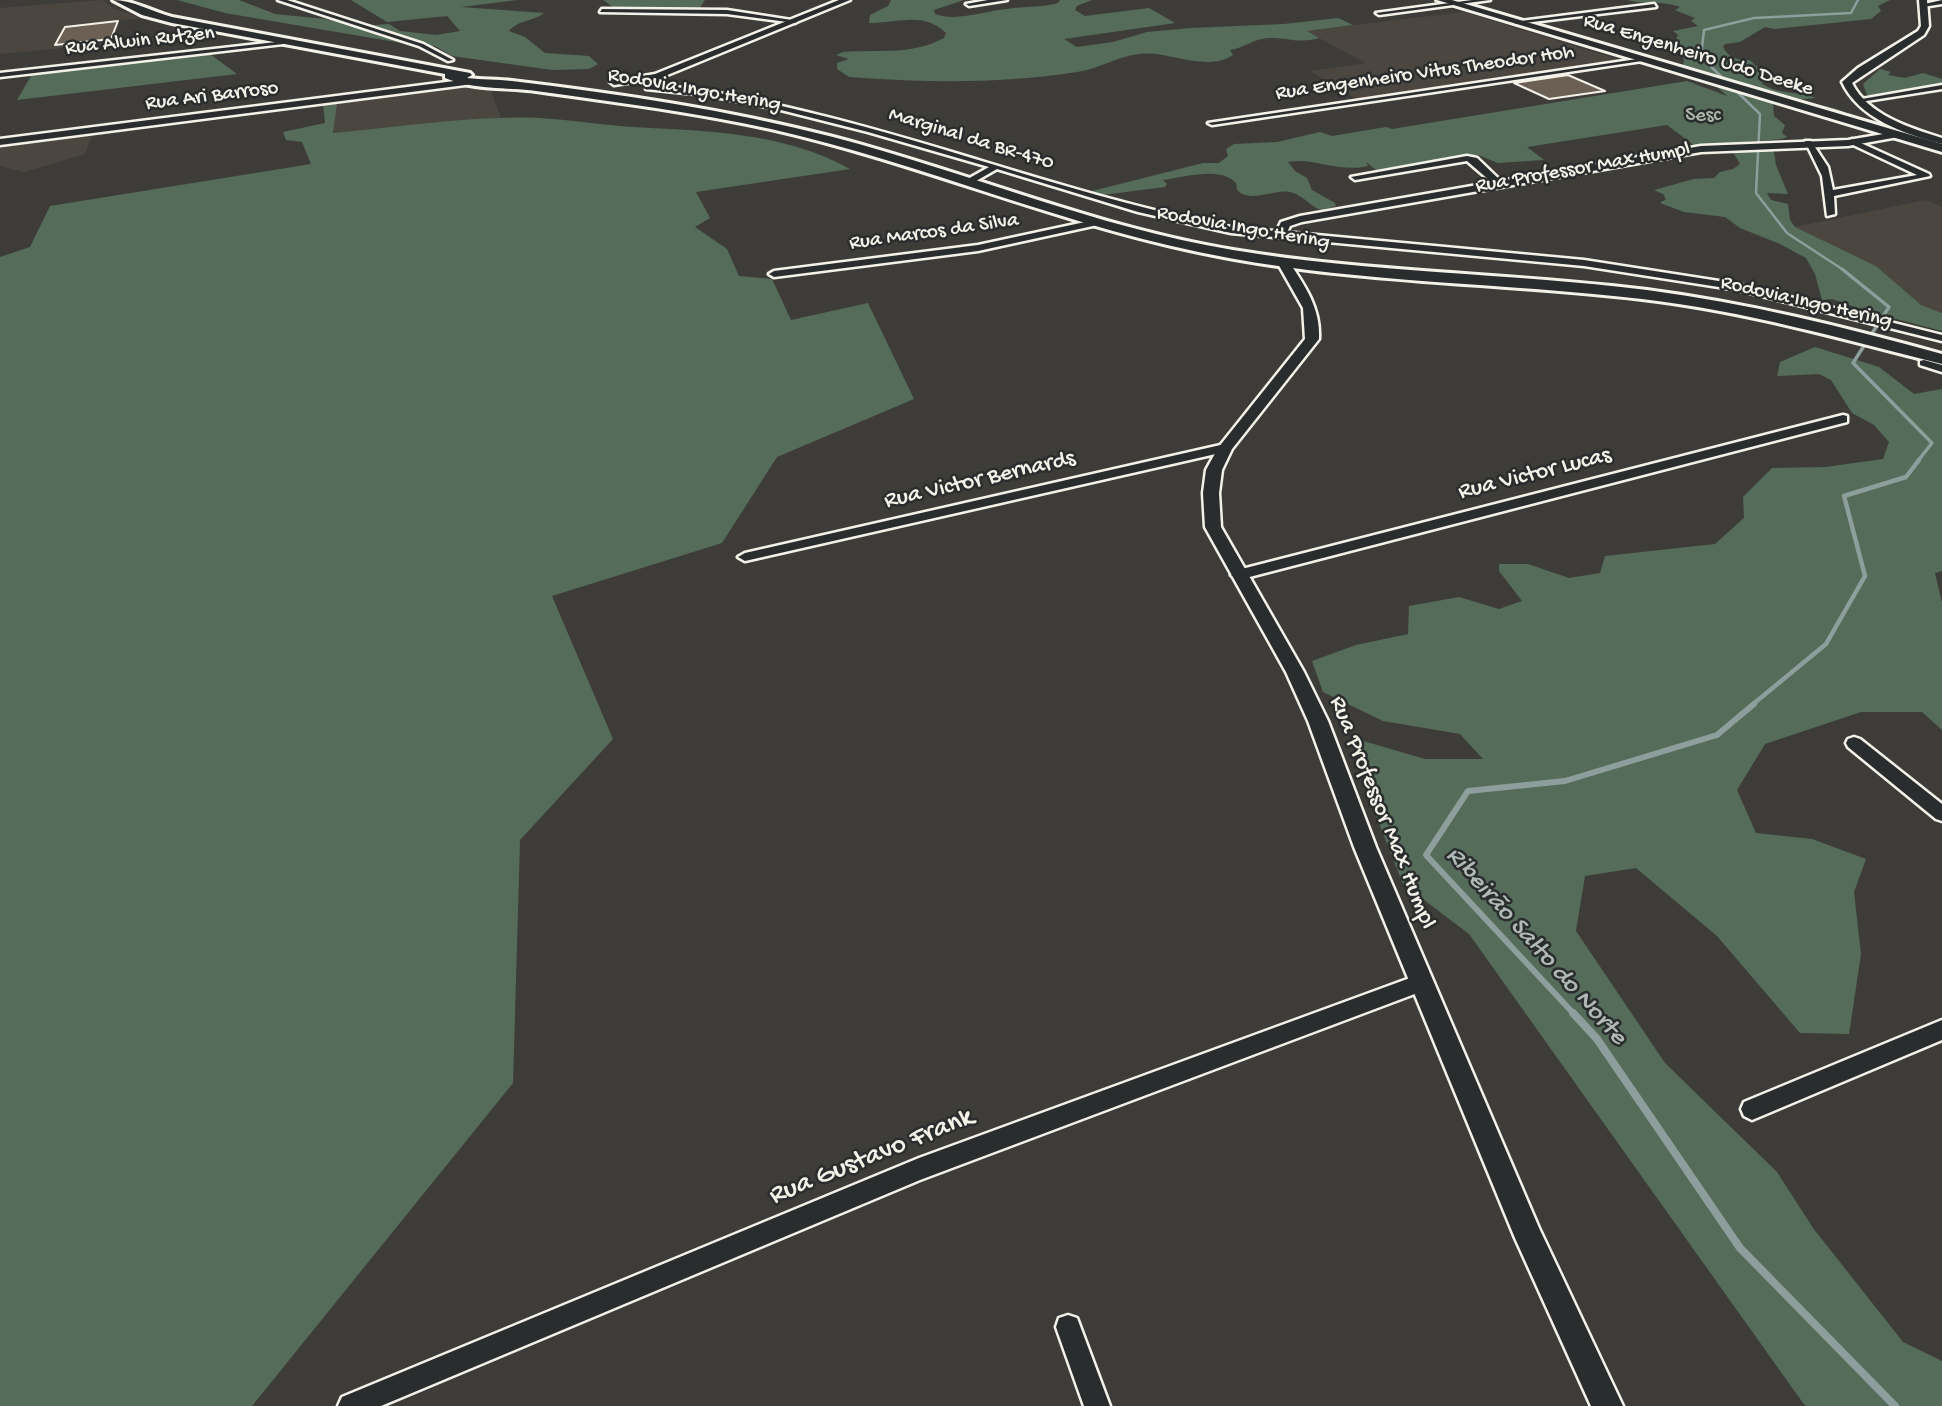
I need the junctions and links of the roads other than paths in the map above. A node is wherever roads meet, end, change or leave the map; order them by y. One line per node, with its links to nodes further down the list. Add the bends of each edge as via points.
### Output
1 (118, 0): 16 (main road, via 152,15)
2 (281, 0): 18 (street, via 421,45)
3 (846, 0): 14 (street)
4 (1004, 0): 9 (street)
5 (1442, 0): 10 (main road, Rua Engenheiro Udo Deeke)
6 (1487, 0): 10 (street)
7 (1923, 2): 8 (street); 28 (main road, via 1925,26 1921,33 1849,78 1849,89)
8 (1942, 2)
9 (969, 4)
10 (1455, 4): 13 (street); 15 (main road, Rua Engenheiro Udo Deeke)
11 (1654, 6): 15 (street)
12 (602, 11): 14 (street, via 715,11)
13 (1379, 13)
14 (795, 21): 21 (street)
15 (1516, 22): 17 (main road, Rua Engenheiro Udo Deeke)
16 (283, 42): 19 (main road); 20 (street, Rua Alwin Rutzen)
17 (1642, 59): 29 (street, Rua Engenheiro Vitus Theodor Hoh); 30 (main road, Rua Engenheiro Udo Deeke)
18 (450, 60)
19 (444, 73): 22 (main road); 24 (main road); 25 (street, Rua Ari Barroso)
20 (0, 75)
21 (657, 76): 23 (street); 26 (street)
22 (470, 82): 24 (main road); 25 (street, Rua Ari Barroso)
23 (614, 82)
24 (515, 84): 38 (main road, Rodovia Ingo Hering, via 778,127)
25 (428, 86): 32 (street, Rua Ari Barroso)
26 (649, 87): 36 (street, Marginal da BR-470, via 681,88 776,107)
27 (1942, 87): 28 (street)
28 (1860, 100): 31 (main road, via 1896,125)
29 (1212, 123)
30 (1895, 135): 33 (street, Rua Professor Max Humpl); 35 (main road, Rua Engenheiro Udo Deeke)
31 (1942, 141)
32 (0, 142)
33 (1853, 142): 34 (street, Rua Professor Max Humpl); 40 (street, via 1926,176)
34 (1808, 143): 39 (street, Rua Professor Max Humpl, via 1737,145); 40 (street, via 1824,161)
35 (1942, 148)
36 (996, 166): 38 (street); 43 (street, Marginal da BR-470, via 1147,214)
37 (1355, 177): 39 (street, via 1467,158)
38 (969, 182): 42 (main road, Rodovia Ingo Hering)
39 (1499, 184): 43 (street, Rua Professor Max Humpl, via 1300,219 1285,224)
40 (1830, 193): 41 (street)
41 (1830, 214)
42 (1099, 222): 44 (main road, Rodovia Ingo Hering, via 1194,247); 46 (street, Rua Marcos da Silva, via 1033,239)
43 (1282, 235): 45 (street, Marginal da BR-470)
44 (1283, 262): 47 (main road, Rodovia Ingo Hering); 53 (street, Rua Professor Max Humpl, via 1311,313 1312,339)
45 (1616, 269): 47 (main road); 48 (street, Rodovia Ingo Hering, via 1738,287)
46 (774, 274)
47 (1622, 293): 49 (main road, Rodovia Ingo Hering, via 1703,303)
48 (1942, 338)
49 (1942, 359)
50 (1924, 363): 51 (street)
51 (1942, 369)
52 (1843, 419): 55 (street, Rua Victor Lucas)
53 (1225, 448): 54 (street, Rua Victor Bernards); 55 (street, Rua Professor Max Humpl, via 1214,470 1211,517)
54 (745, 557)
55 (1237, 575): 58 (street, Rua Professor Max Humpl, via 1295,672 1318,721)
56 (1854, 743): 57 (street)
57 (1942, 814)
58 (1421, 983): 62 (street, Rua Gustavo Frank, via 919,1169); 64 (street, Rua Professor Max Humpl, via 1528,1238)
59 (1942, 1030): 60 (street)
60 (1752, 1109)
61 (1068, 1327): 63 (street)
62 (351, 1406)
63 (1097, 1406)
64 (1608, 1406)

